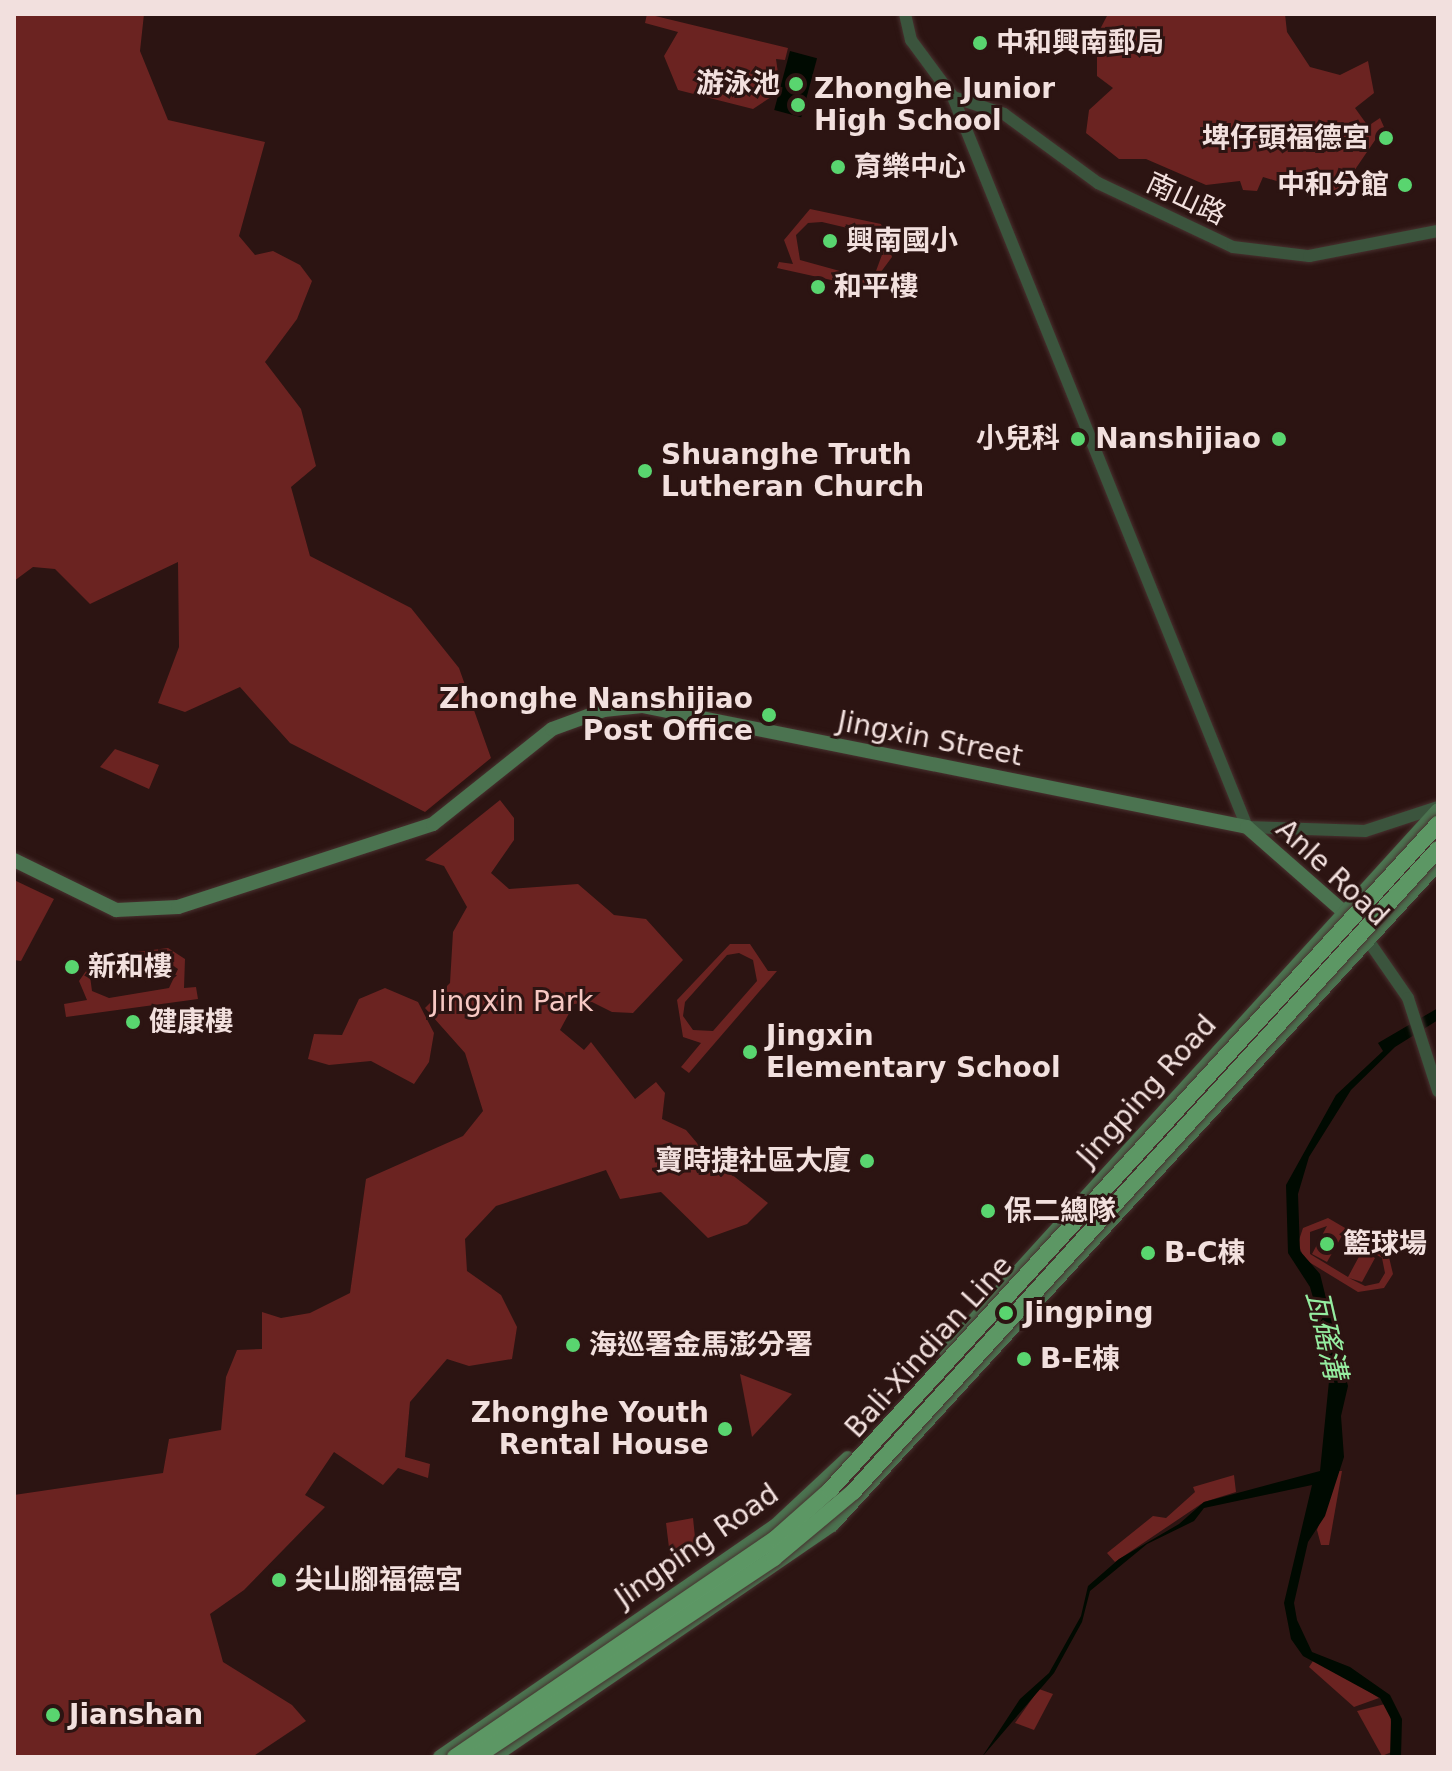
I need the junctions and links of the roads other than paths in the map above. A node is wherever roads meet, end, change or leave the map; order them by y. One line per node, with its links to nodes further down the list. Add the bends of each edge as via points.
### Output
1 (905, 14): 2 (street, via 911,40)
2 (953, 97): 3 (street, 南山路, via 1004,114 1098,183 1233,247 1309,256); 6 (street)
3 (1438, 231)
4 (1438, 808): 6 (street, Jingxin Street, via 1365,831); 10 (main road, Jingping Road)
5 (1438, 824): 14 (highway, Bali-Xindian Line, bridge, via 830,1490 776,1538)
6 (1247, 827): 8 (main road, Jingxin Street, via 642,706 604,710 552,729 444,817 396,839 145,913 116,910); 10 (main road, Anle Road)
7 (1438, 849): 15 (highway, Bali-Xindian Line, bridge, via 853,1492 774,1558)
8 (14, 860)
9 (1438, 864): 11 (main road)
10 (1345, 913): 11 (street, Anle Road); 13 (main road, Jingping Road, via 810,1498)
11 (1369, 939): 12 (street, Anle Road, via 1408,998); 16 (main road, via 832,1525)
12 (1438, 1091)
13 (440, 1757)
14 (455, 1757)
15 (476, 1757)
16 (493, 1757)

